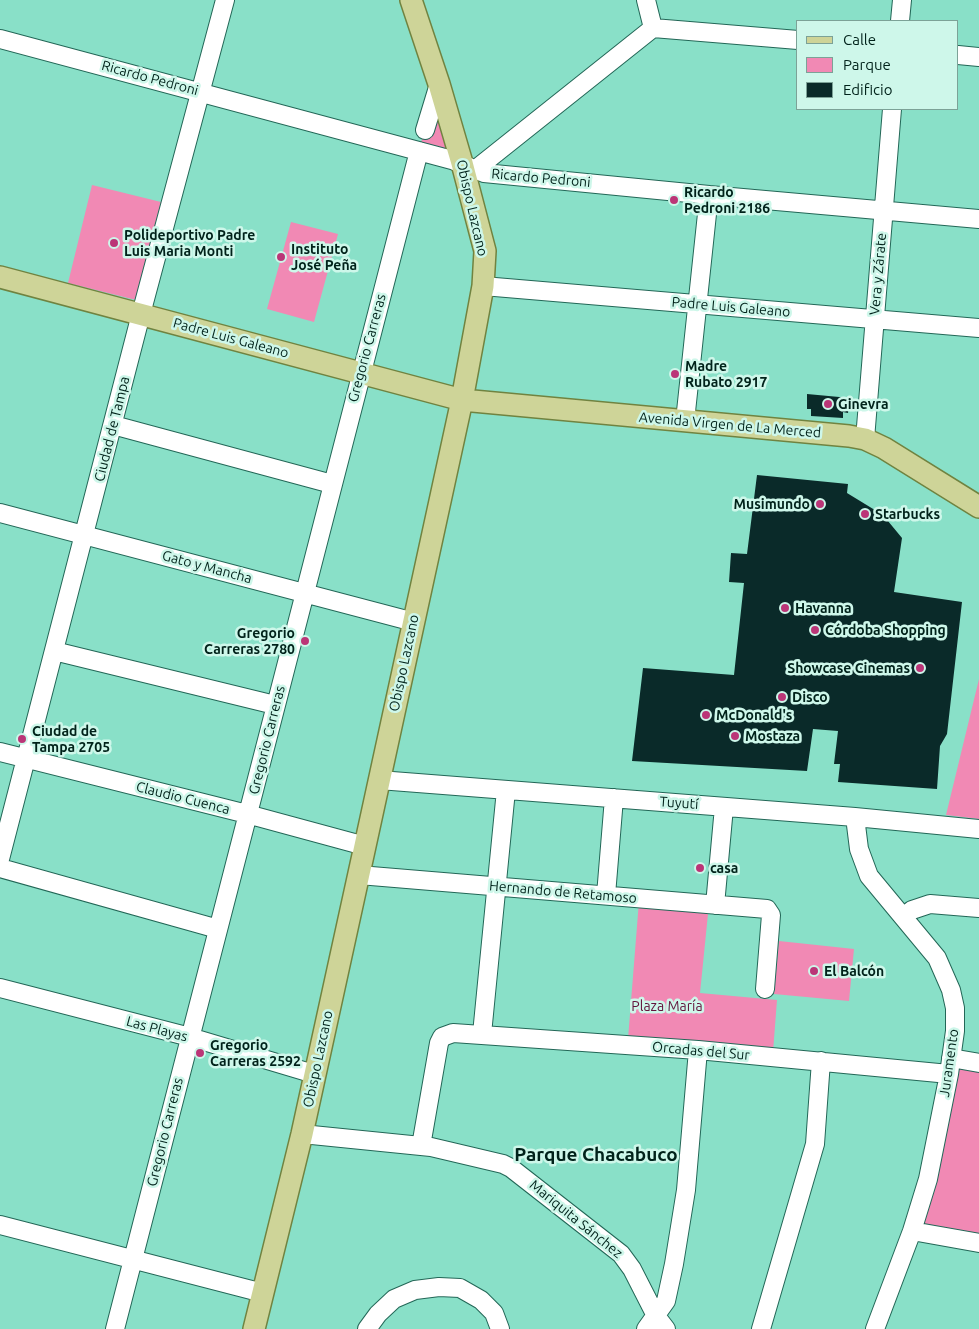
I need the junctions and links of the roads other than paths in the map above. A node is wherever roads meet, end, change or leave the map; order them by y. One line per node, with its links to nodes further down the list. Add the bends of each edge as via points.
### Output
1 (225, 0): 12 (street, Ciudad de Tampa)
2 (411, 0): 11 (main road, Obispo Lazcano)
3 (646, 0): 6 (street)
4 (902, 0): 5 (street)
5 (900, 20)
6 (653, 28): 8 (street); 16 (street)
7 (0, 39): 12 (street, Ricardo Pedroni)
8 (796, 40)
9 (959, 55): 10 (street)
10 (979, 57)
11 (439, 84): 14 (street); 16 (main road, Obispo Lazcano)
12 (201, 92): 15 (street, Ricardo Pedroni); 23 (street, Ciudad de Tampa)
13 (892, 110): 18 (street, Vera y Zárate)
14 (425, 130)
15 (419, 151): 16 (street, Ricardo Pedroni); 26 (street, Gregorio Carreras)
16 (468, 169): 17 (street, Ricardo Pedroni, via 498,175); 21 (main road, Obispo Lazcano, via 485,250)
17 (709, 195): 18 (street, Ricardo Pedroni); 22 (street)
18 (883, 210): 19 (street, Ricardo Pedroni); 24 (street, Vera y Zárate)
19 (979, 219)
20 (0, 277): 23 (main road, Padre Luis Galeano)
21 (483, 286): 22 (street, Padre Luis Galeano); 27 (main road, Obispo Lazcano)
22 (697, 304): 24 (street, Padre Luis Galeano); 28 (street)
23 (142, 314): 26 (main road, Padre Luis Galeano); 29 (street, Ciudad de Tampa)
24 (874, 319): 25 (street, Padre Luis Galeano); 30 (street, Vera y Zárate)
25 (979, 328)
26 (361, 372): 27 (main road, Padre Luis Galeano); 31 (street, Gregorio Carreras)
27 (462, 400): 28 (main road, Avenida Virgen de La Merced); 36 (main road, Obispo Lazcano)
28 (685, 421): 30 (main road, Avenida Virgen de La Merced)
29 (113, 425): 31 (street); 34 (street, Ciudad de Tampa)
30 (865, 439): 32 (main road, Avenida Virgen de La Merced)
31 (332, 484): 35 (street, Gregorio Carreras)
32 (979, 507)
33 (0, 513): 34 (street, Gato y Mancha)
34 (84, 535): 35 (street, Gato y Mancha); 37 (street, Ciudad de Tampa)
35 (305, 594): 36 (street, Gato y Mancha); 38 (street, Gregorio Carreras)
36 (414, 622): 41 (main road, Obispo Lazcano)
37 (54, 651): 38 (street); 40 (street, Ciudad de Tampa)
38 (275, 705): 45 (street, Gregorio Carreras)
39 (0, 752): 40 (street, Claudio Cuenca)
40 (26, 758): 45 (street, Claudio Cuenca); 49 (street, Ciudad de Tampa)
41 (379, 780): 42 (street, Tuyutí); 48 (main road, Obispo Lazcano)
42 (506, 790): 43 (street, Tuyutí); 52 (street)
43 (614, 798): 44 (street, Tuyutí); 53 (street)
44 (724, 807): 46 (street, Tuyutí); 54 (street)
45 (247, 814): 48 (street, Claudio Cuenca); 57 (street, Gregorio Carreras)
46 (855, 817): 47 (street, Tuyutí); 56 (street, Juramento, via 860,849 869,876)
47 (979, 829)
48 (365, 846): 51 (main road, Obispo Lazcano)
49 (0, 859)
50 (0, 868): 57 (street)
51 (359, 875): 52 (street, Hernando de Retamoso); 66 (main road, Obispo Lazcano)
52 (497, 886): 53 (street, Hernando de Retamoso); 60 (street)
53 (606, 895): 54 (street, Hernando de Retamoso)
54 (715, 904): 59 (street, Hernando de Retamoso, via 767,909 771,915)
55 (979, 908): 56 (street, via 930,904)
56 (903, 917): 65 (street, Juramento, via 936,958 951,990 955,1031)
57 (218, 929): 61 (street, Gregorio Carreras)
58 (0, 988): 61 (street, Las Playas)
59 (765, 989)
60 (482, 1034): 62 (street, Orcadas del Sur); 68 (street, Orcadas del Sur, via 453,1033 442,1037)
61 (190, 1038): 66 (street, Las Playas); 72 (street, Gregorio Carreras)
62 (698, 1050): 63 (street, Orcadas del Sur); 74 (street, via 679,1236 668,1295)
63 (821, 1061): 65 (street, Orcadas del Sur); 79 (street, via 815,1144)
64 (979, 1063): 65 (street, Orcadas del Sur)
65 (950, 1066): 70 (street, Juramento, via 928,1179)
66 (314, 1074): 67 (main road, Obispo Lazcano)
67 (302, 1134): 68 (street, Mariquita Sánchez); 73 (main road, Obispo Lazcano)
68 (421, 1146): 74 (street, Mariquita Sánchez, via 503,1164 522,1175 621,1254 632,1269)
69 (0, 1225): 72 (street)
70 (912, 1230): 71 (street); 80 (street, Juramento)
71 (979, 1244)
72 (133, 1260): 73 (street); 75 (street, Gregorio Carreras)
73 (263, 1293): 76 (main road, Obispo Lazcano)
74 (656, 1325)
75 (115, 1329)
76 (254, 1329)
77 (367, 1329): 78 (street, via 394,1299 415,1290 439,1287 460,1288 481,1300 494,1313)
78 (500, 1329)
79 (761, 1329)
80 (875, 1329)

